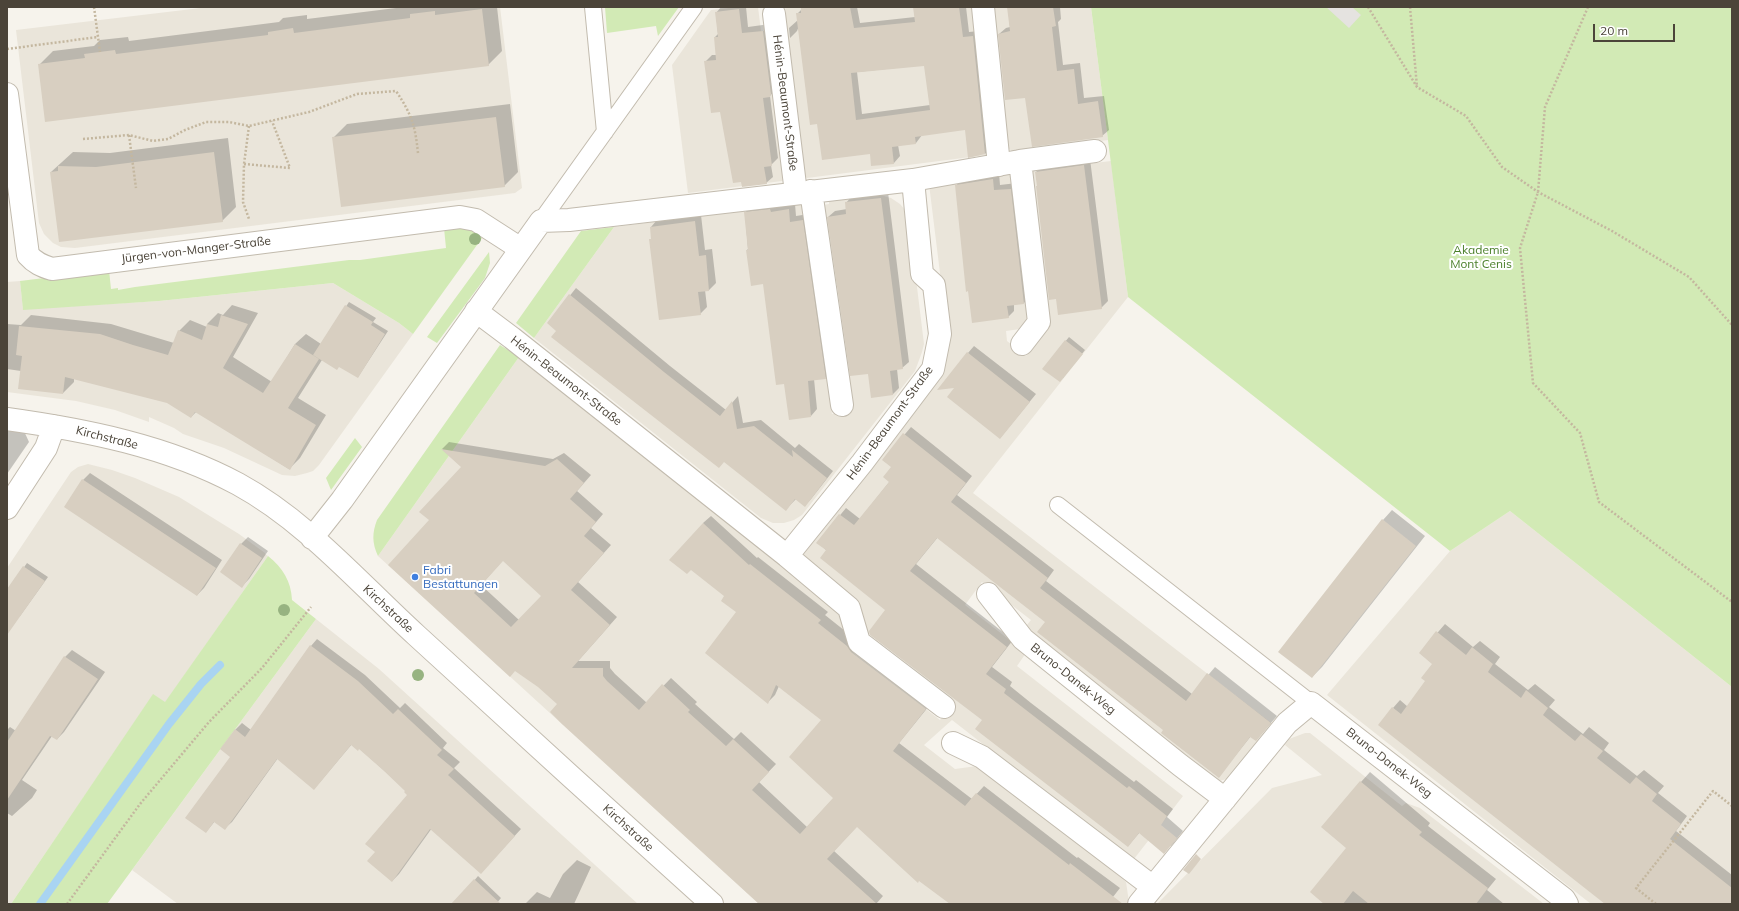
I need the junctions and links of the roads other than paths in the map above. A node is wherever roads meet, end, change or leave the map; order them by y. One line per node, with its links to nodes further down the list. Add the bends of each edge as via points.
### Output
1 (593, 7): 6 (lane)
2 (694, 7): 6 (lane)
3 (982, 7): 9 (street)
4 (774, 14): 11 (street, Hénin-Beaumont-Straße)
5 (7, 94): 13 (street, Jürgen-von-Manger-Straße, via 28,255 35,262 52,269 460,217 476,220)
6 (604, 132): 12 (lane)
7 (1094, 151): 8 (street)
8 (1020, 161): 9 (street); 15 (street, via 1039,322)
9 (999, 165): 10 (street)
10 (913, 180): 11 (street); 22 (street, Hénin-Beaumont-Straße, via 922,274 934,285 940,334 933,369)
11 (804, 192): 12 (street, via 569,220); 16 (street, Hénin-Beaumont-Straße)
12 (541, 221): 13 (street)
13 (521, 248): 14 (street)
14 (476, 311): 21 (street); 22 (street, Hénin-Beaumont-Straße)
15 (1022, 344)
16 (842, 405)
17 (7, 419): 18 (street, Kirchstraße)
18 (54, 426): 20 (street, via 46,448); 21 (street, Kirchstraße, via 137,445 216,473 269,503)
19 (1058, 505): 24 (lane)
20 (7, 508)
21 (312, 538): 29 (street, Kirchstraße)
22 (787, 556): 25 (street, Hénin-Beaumont-Straße, via 849,608 859,642)
23 (988, 594): 27 (street, Bruno-Danek-Weg, via 1023,639)
24 (1311, 703): 27 (street, via 1287,723); 31 (street, Bruno-Danek-Weg, via 1545,884)
25 (944, 707)
26 (953, 744): 28 (street, via 982,757)
27 (1225, 799): 28 (street)
28 (1153, 887): 30 (street)
29 (712, 904)
30 (1139, 904)
31 (1567, 904)

